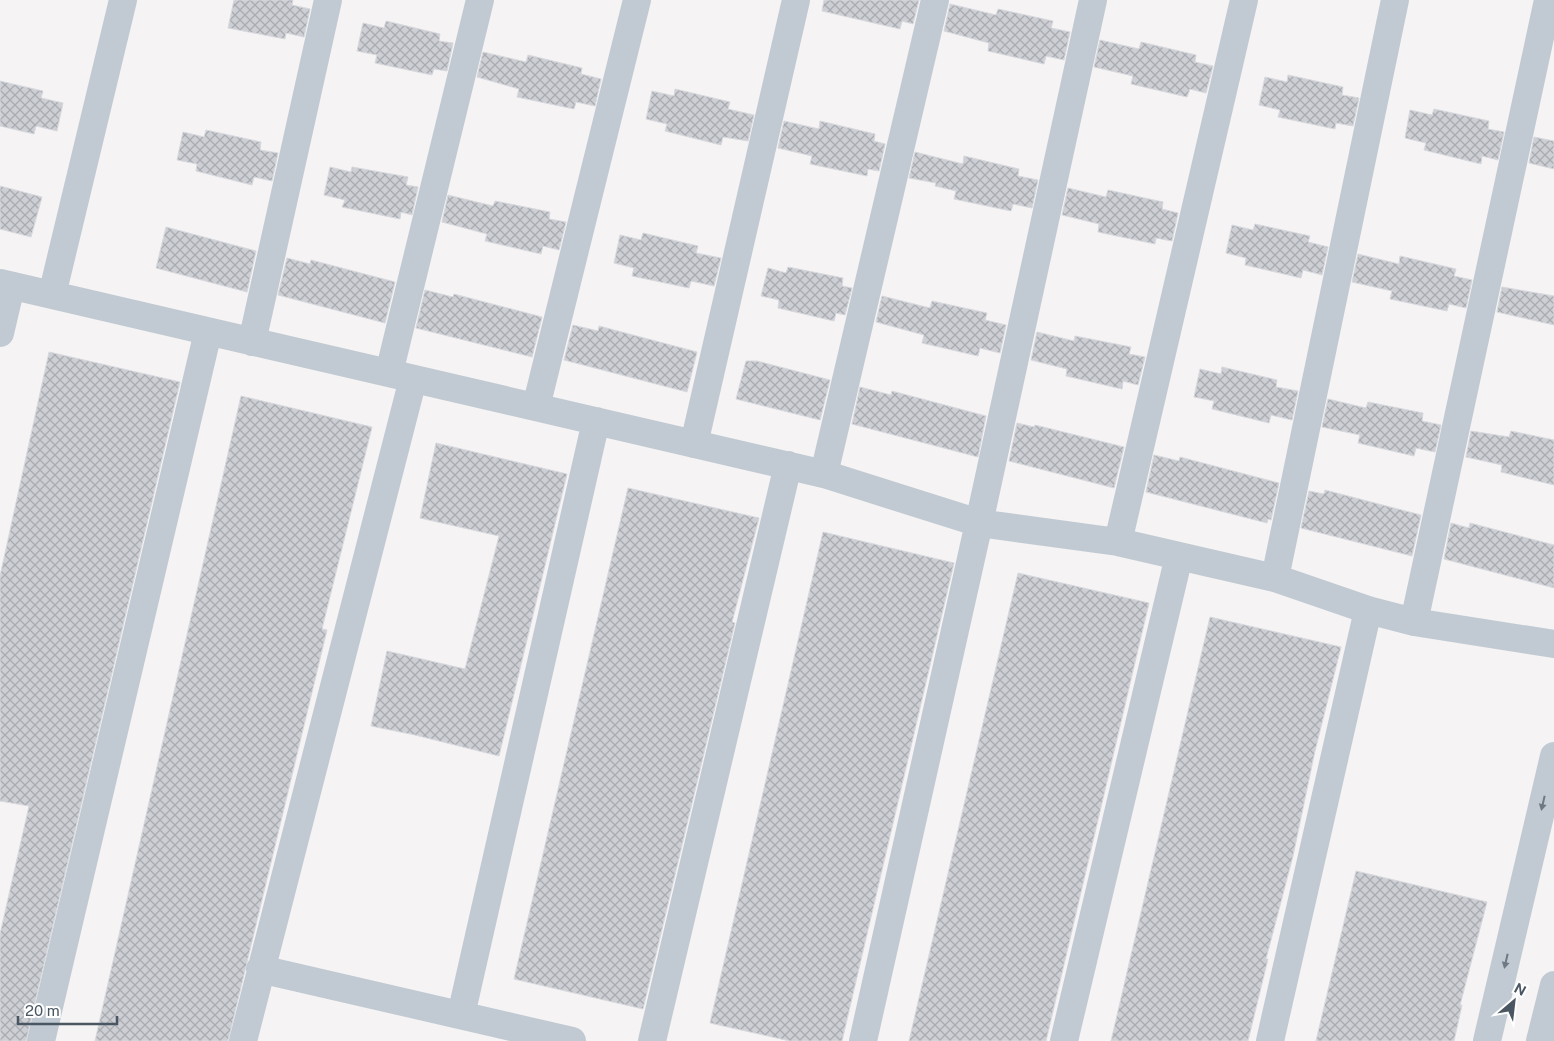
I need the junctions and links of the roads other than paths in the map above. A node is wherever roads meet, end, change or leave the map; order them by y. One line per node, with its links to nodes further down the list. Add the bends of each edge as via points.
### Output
1 (123, 0): 12 (street)
2 (328, 0): 15 (street)
3 (480, 0): 16 (street)
4 (637, 0): 17 (street)
5 (796, 0): 19 (street)
6 (935, 0): 21 (street)
7 (1094, 0): 22 (street)
8 (1244, 0): 23 (street)
9 (1395, 0): 25 (street)
10 (1548, 0): 27 (street)
11 (5, 285): 12 (street); 13 (street)
12 (52, 295): 14 (street)
13 (0, 332)
14 (208, 332): 15 (street); 33 (street)
15 (252, 342): 16 (street)
16 (401, 376): 17 (street); 30 (street)
17 (536, 408): 18 (street)
18 (596, 421): 19 (street); 32 (street)
19 (694, 444): 20 (street)
20 (788, 465): 21 (street); 36 (street)
21 (824, 474): 22 (street)
22 (979, 523): 23 (street); 37 (street)
23 (1118, 542): 24 (street)
24 (1179, 556): 25 (street); 38 (street)
25 (1275, 578): 26 (street)
26 (1368, 610): 27 (street); 39 (street)
27 (1414, 622): 28 (street)
28 (1554, 644)
29 (1554, 756): 40 (street, one-way to 40)
30 (260, 969): 32 (street); 34 (street)
31 (1554, 985): 41 (street)
32 (461, 1015): 35 (street)
33 (41, 1041)
34 (243, 1041)
35 (572, 1041)
36 (652, 1041)
37 (863, 1041)
38 (1064, 1041)
39 (1270, 1041)
40 (1487, 1041)
41 (1540, 1041)

